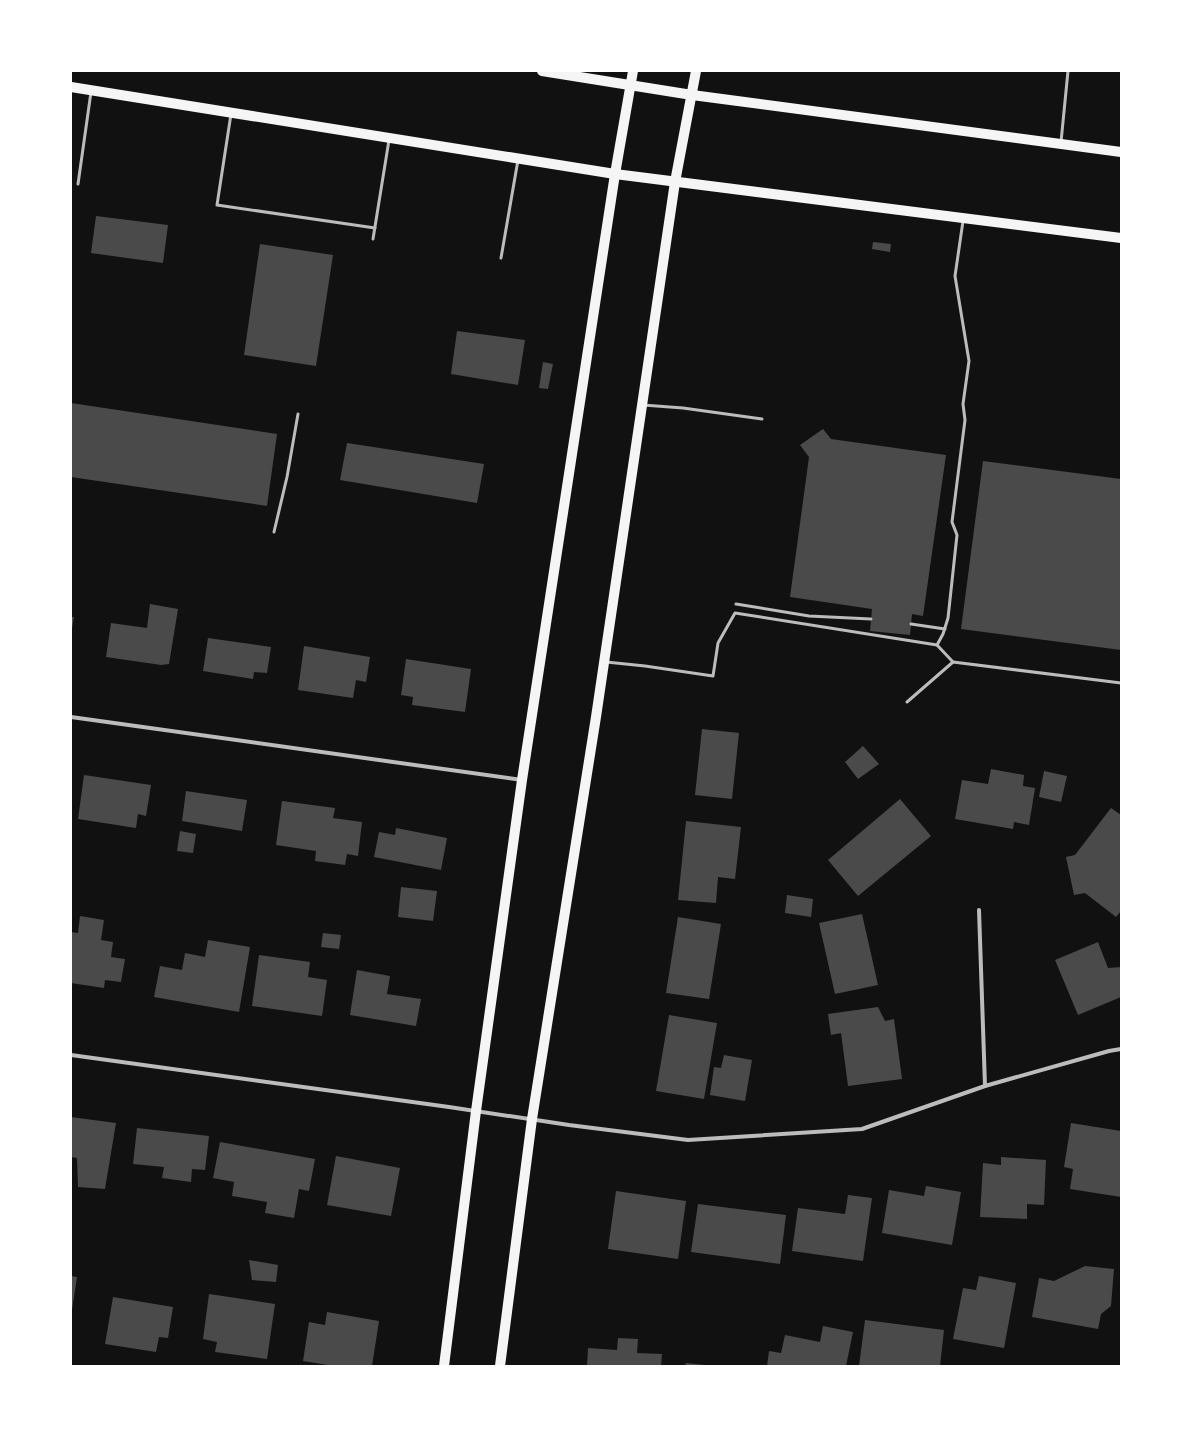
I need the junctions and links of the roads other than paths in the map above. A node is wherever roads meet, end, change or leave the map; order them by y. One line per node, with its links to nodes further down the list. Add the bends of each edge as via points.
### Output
1 (542, 71): 5 (main road)
2 (633, 71): 5 (main road)
3 (696, 71): 8 (main road)
4 (1068, 71): 11 (lane)
5 (630, 86): 8 (main road); 14 (main road)
6 (71, 87): 7 (main road)
7 (92, 91): 9 (main road); 16 (lane)
8 (692, 95): 11 (main road); 15 (main road)
9 (231, 113): 10 (main road); 18 (lane, via 218,205)
10 (389, 138): 13 (main road); 18 (lane)
11 (1061, 144): 12 (main road)
12 (1121, 152)
13 (518, 158): 14 (main road); 21 (lane)
14 (615, 174): 15 (main road); 36 (main road)
15 (675, 182): 17 (main road); 22 (main road)
16 (78, 184)
17 (963, 219): 19 (main road); 29 (lane, via 955,276 969,361 964,404 965,420 952,522 957,535)
18 (375, 228): 20 (lane)
19 (1121, 238)
20 (373, 239)
21 (501, 258)
22 (642, 405): 24 (lane); 31 (main road)
23 (298, 414): 25 (lane)
24 (762, 419)
25 (274, 532)
26 (736, 604): 27 (lane, via 809,616)
27 (871, 619)
28 (911, 624): 29 (lane)
29 (945, 629): 30 (lane)
30 (937, 645): 31 (lane, via 735,613 718,643 714,676); 32 (lane)
31 (604, 662): 42 (main road)
32 (953, 662): 33 (lane); 34 (lane)
33 (1121, 683)
34 (907, 702)
35 (71, 717): 36 (street)
36 (522, 780): 41 (main road)
37 (979, 910): 40 (street)
38 (1121, 1049): 40 (street)
39 (71, 1055): 41 (street)
40 (985, 1086): 42 (street, via 862,1129 688,1140)
41 (476, 1111): 42 (street); 43 (main road)
42 (532, 1119): 44 (main road)
43 (444, 1366)
44 (500, 1366)

